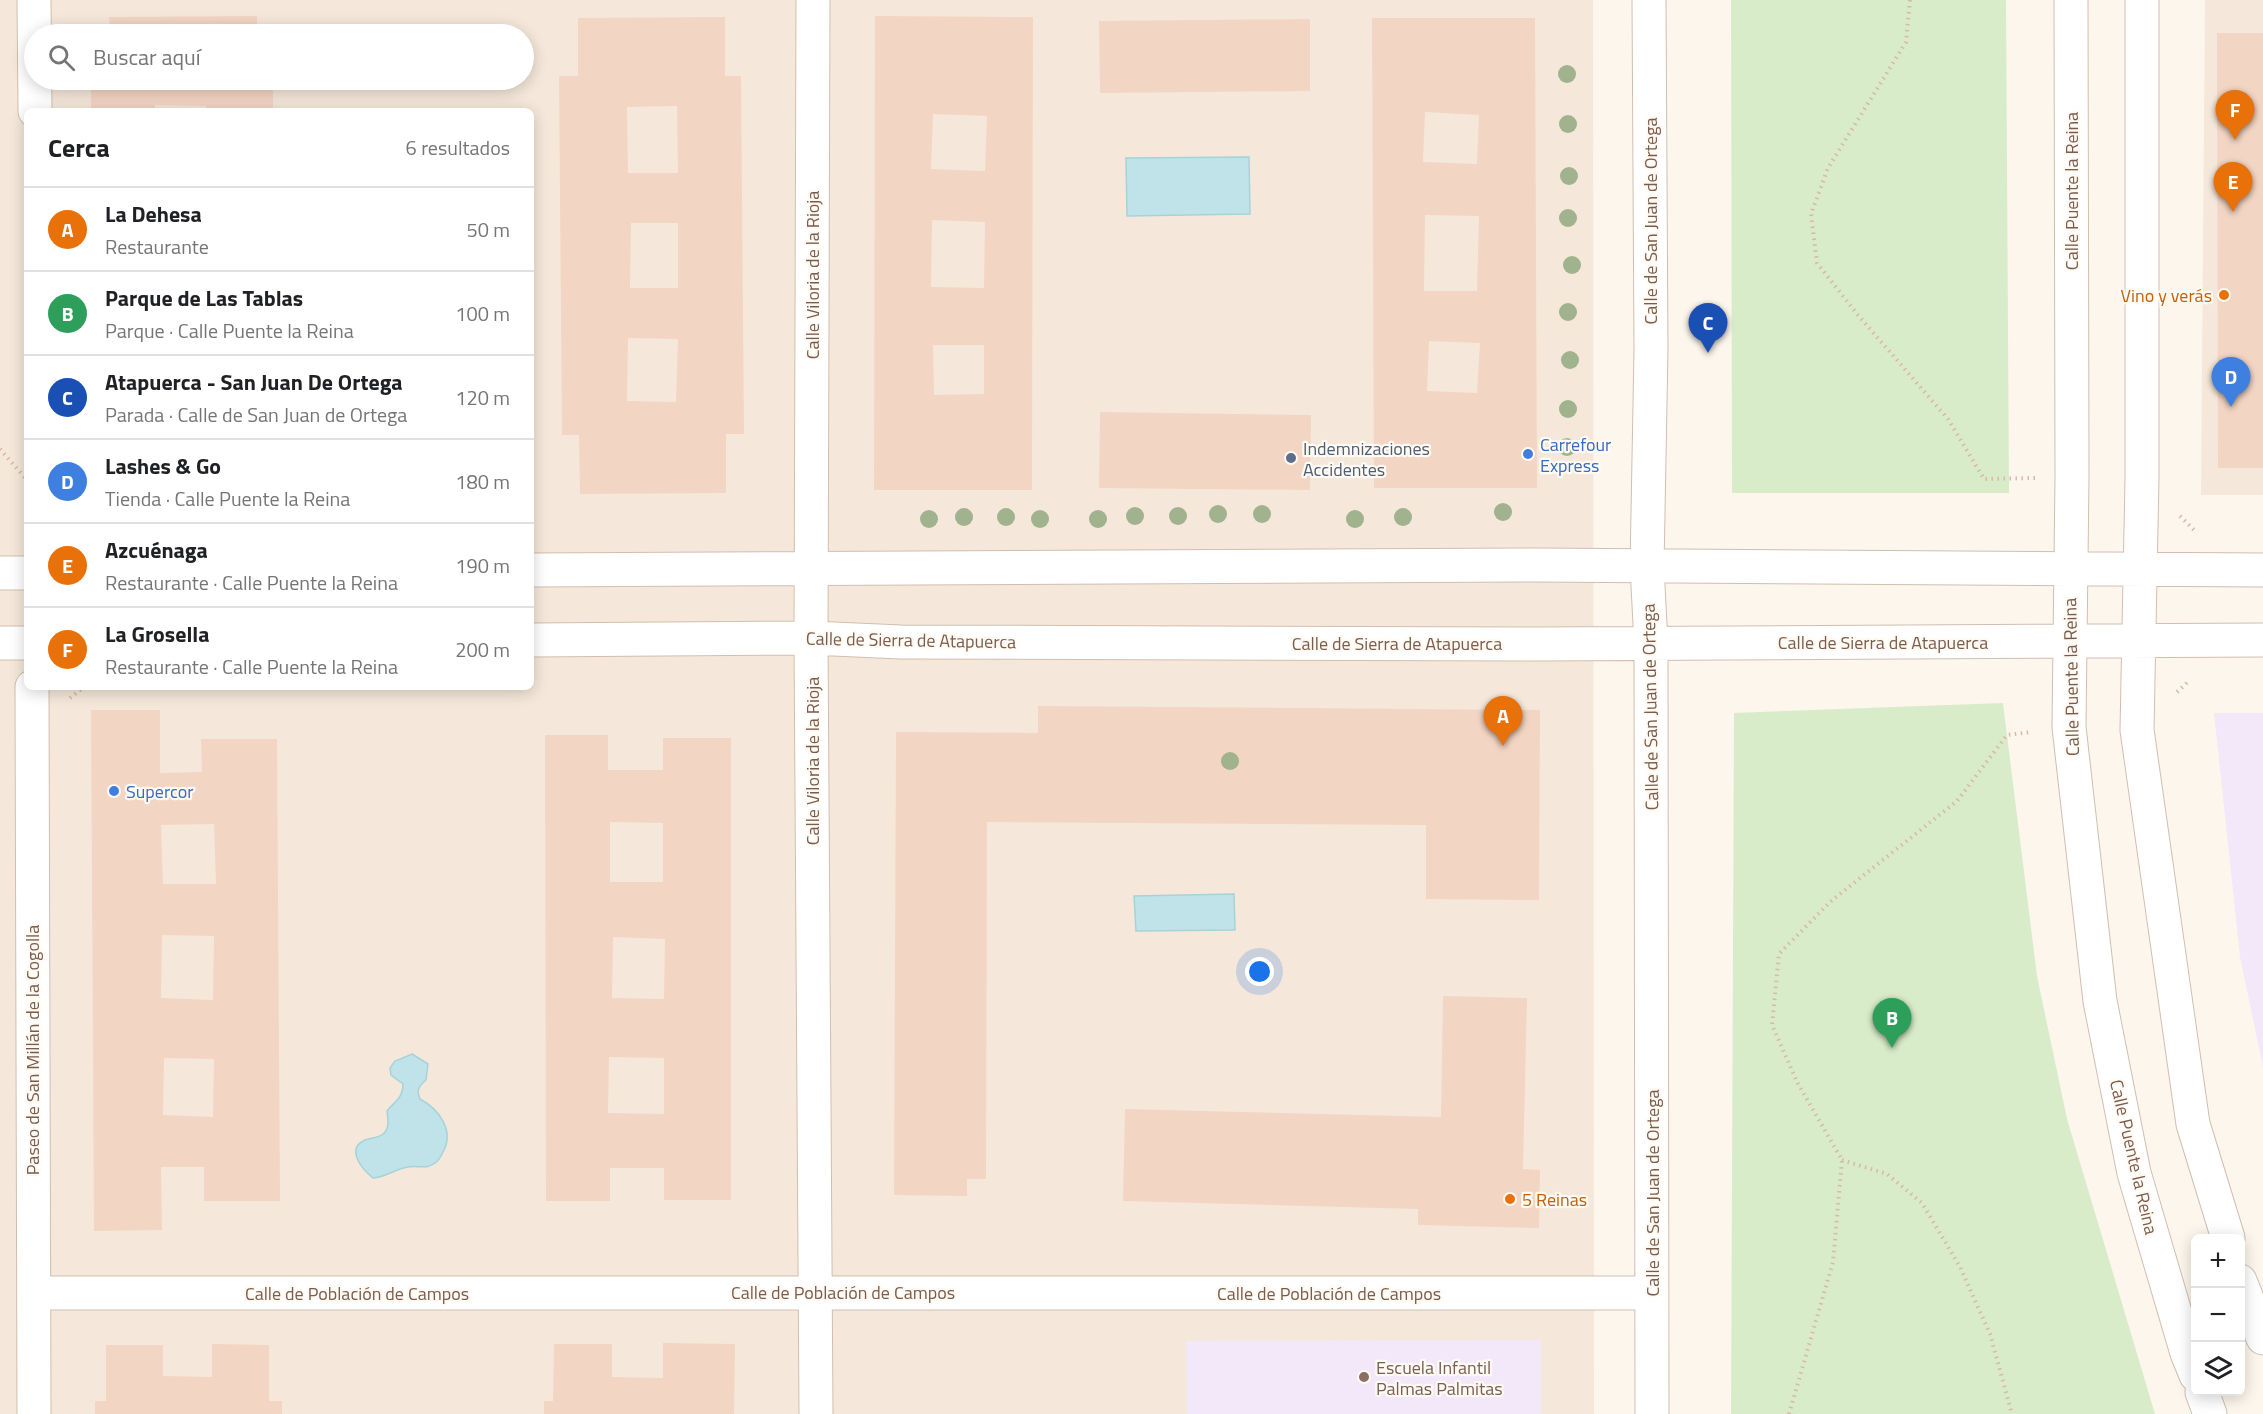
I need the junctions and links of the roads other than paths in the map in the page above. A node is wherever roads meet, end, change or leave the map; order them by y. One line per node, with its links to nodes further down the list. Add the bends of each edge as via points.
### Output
1 (34, 0): 6 (street)
2 (813, 0): 10 (street, Calle Viloria de la Rioja)
3 (1648, 0): 9 (street, Calle de San Juan de Ortega, via 1651,350)
4 (2071, 0): 13 (street, Calle Puente la Reina)
5 (2142, 0): 11 (street)
6 (34, 24)
7 (35, 90): 8 (street)
8 (35, 108)
9 (1647, 567): 10 (street); 13 (street); 24 (street, Calle de San Juan de Ortega)
10 (811, 569): 12 (street); 17 (street, Calle Viloria de la Rioja)
11 (2140, 569): 13 (street); 14 (street); 19 (street)
12 (534, 570)
13 (2070, 570): 21 (street, Calle Puente la Reina)
14 (2263, 570)
15 (0, 573): 16 (street)
16 (24, 573)
17 (811, 638): 18 (street, Calle de Sierra de Atapuerca); 24 (street, Calle de Sierra de Atapuerca, via 913,642); 28 (street, Calle Viloria de la Rioja)
18 (534, 640)
19 (2139, 640): 20 (street, Calle de Sierra de Atapuerca); 21 (street, Calle de Sierra de Atapuerca); 26 (street, via 2137,730 2192,1113)
20 (2263, 640)
21 (2070, 641): 24 (street, Calle de Sierra de Atapuerca); 32 (street, Calle Puente la Reina, via 2068,727 2100,1001 2134,1173)
22 (0, 643): 23 (street)
23 (24, 643)
24 (1651, 643): 30 (street, Calle de San Juan de Ortega)
25 (32, 690): 29 (street, Paseo de San Millán de la Cogolla)
26 (2227, 1234)
27 (2244, 1288): 31 (street)
28 (816, 1292): 29 (street, Calle de Población de Campos); 30 (street, Calle de Población de Campos); 35 (street, Calle Viloria de la Rioja)
29 (34, 1293): 34 (street, Paseo de San Millán de la Cogolla)
30 (1652, 1293): 36 (street, Calle de San Juan de Ortega)
31 (2263, 1338)
32 (2191, 1362)
33 (2203, 1396): 37 (street)
34 (34, 1414)
35 (816, 1414)
36 (1653, 1414)
37 (2210, 1414)

